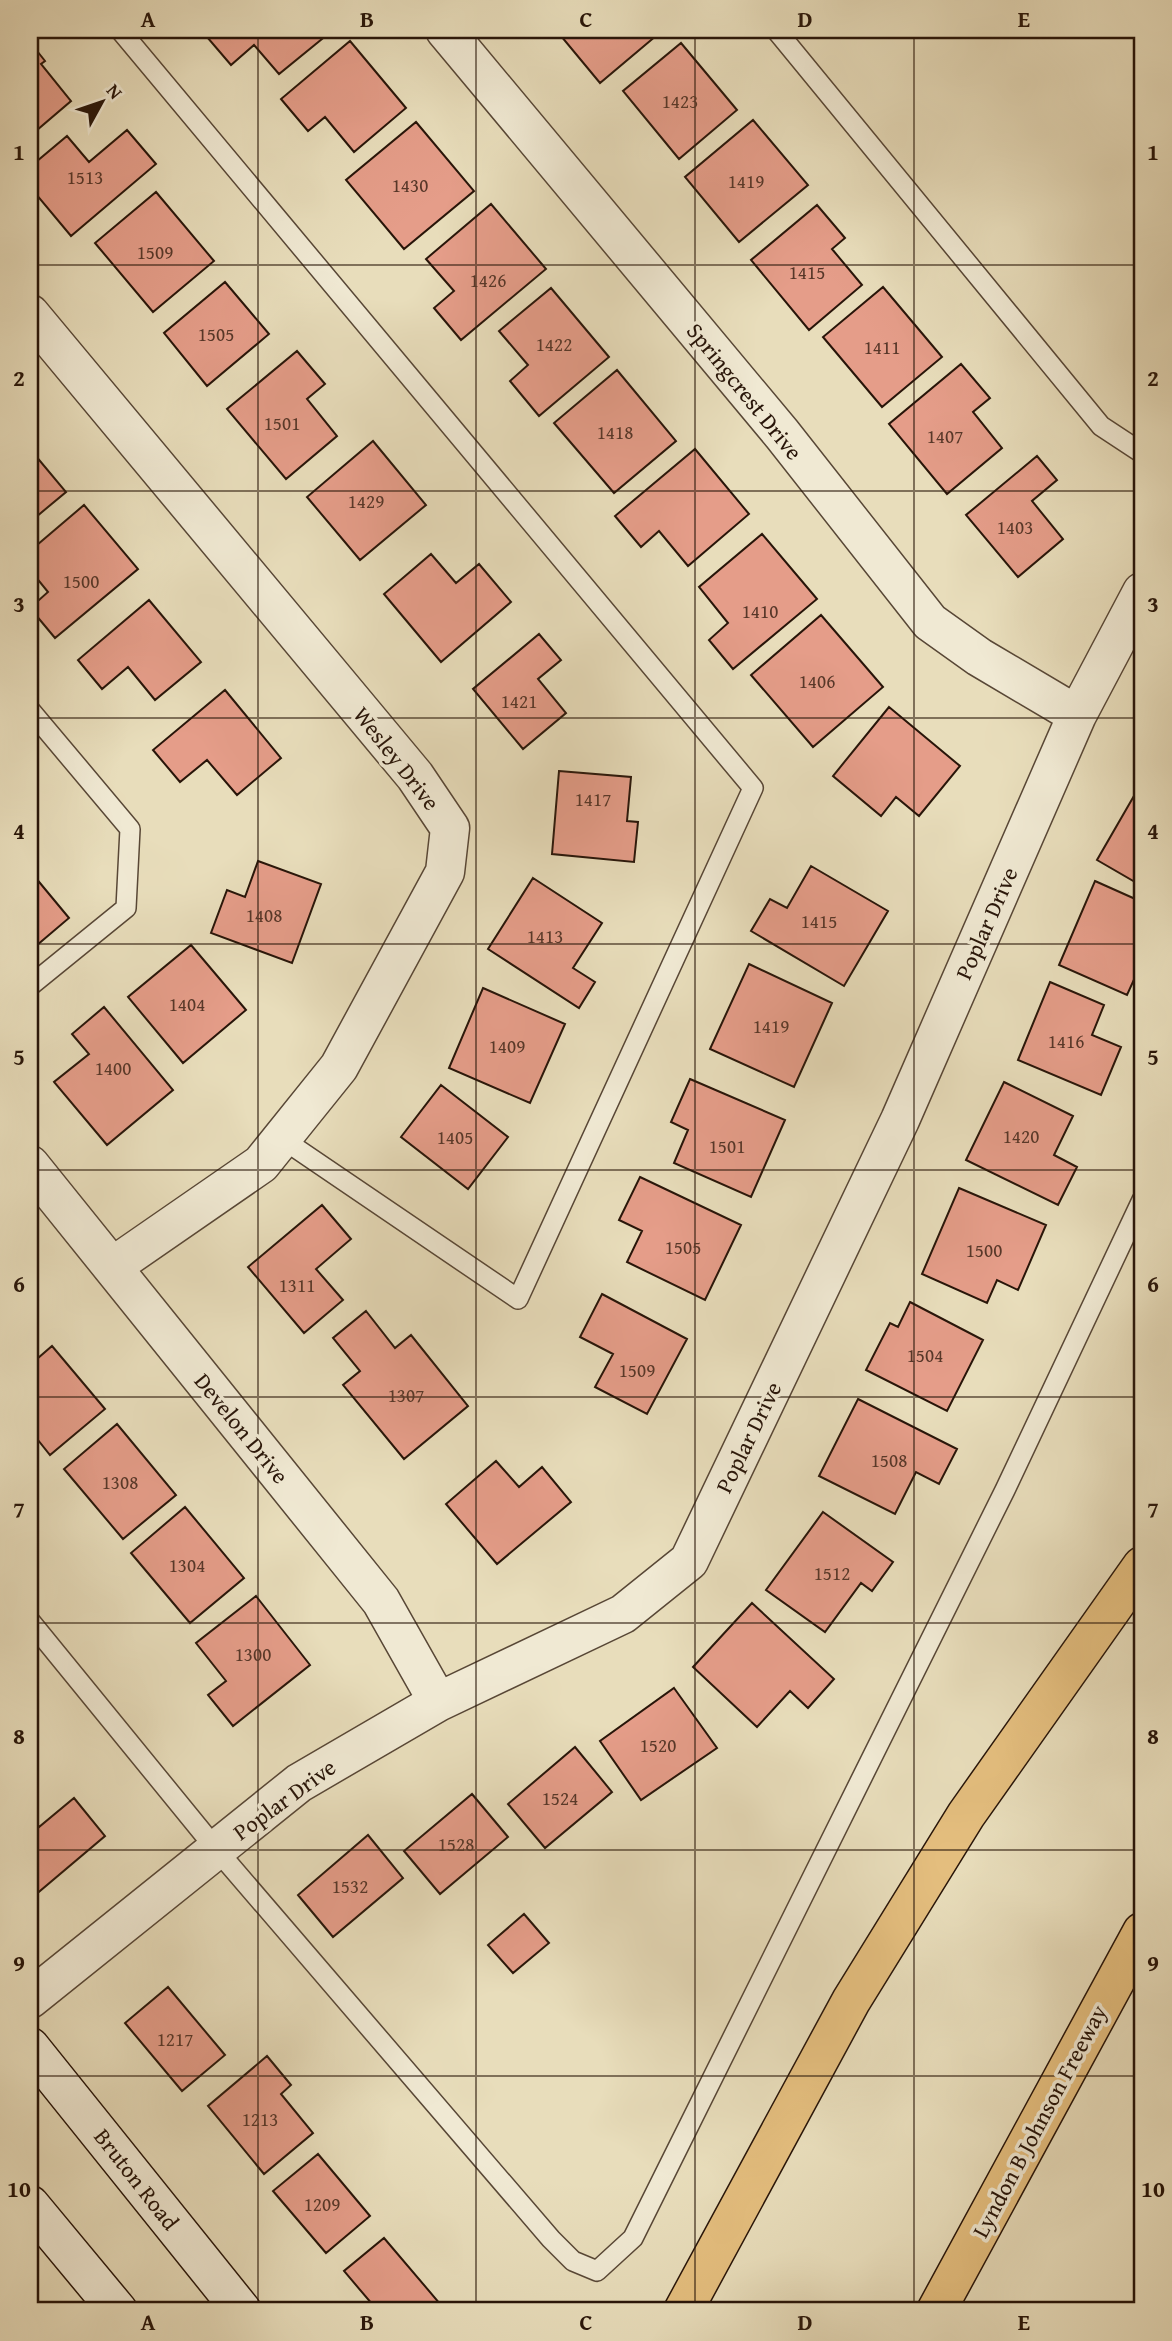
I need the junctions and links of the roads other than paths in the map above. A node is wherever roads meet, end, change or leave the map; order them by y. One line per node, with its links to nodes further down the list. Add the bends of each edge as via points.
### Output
1 (120, 30): 10 (lane, via 752,788 518,1298)
2 (445, 30): 8 (street, Springcrest Drive, via 782,434 930,622)
3 (776, 30): 5 (lane, via 1101,426)
4 (30, 314): 10 (street, Wesley Drive, via 415,776 450,828 445,872 339,1067)
5 (1142, 453)
6 (1142, 592): 8 (street, Poplar Drive)
7 (30, 709): 9 (lane, via 130,829 126,908)
8 (1077, 715): 16 (street, Poplar Drive, via 900,1120 689,1561 623,1614)
9 (30, 986)
10 (281, 1138): 13 (street, Wesley Drive, via 261,1164)
11 (30, 1165): 13 (street, Develon Drive)
12 (1142, 1200): 17 (lane, via 1005,1490 634,2238 597,2271 573,2261 551,2239)
13 (112, 1267): 16 (street, Develon Drive, via 381,1601)
14 (1142, 1566): 24 (highway, via 966,1815 851,2001)
15 (30, 1621): 17 (lane)
16 (438, 1702): 17 (street, Poplar Drive, via 299,1783)
17 (216, 1849): 19 (street, Poplar Drive)
18 (1142, 1931): 25 (highway, Lyndon B Johnson Freeway)
19 (30, 1999)
20 (30, 2047): 23 (street, Bruton Road)
21 (30, 2205): 22 (street)
22 (117, 2311)
23 (242, 2311)
24 (684, 2311)
25 (936, 2311)

